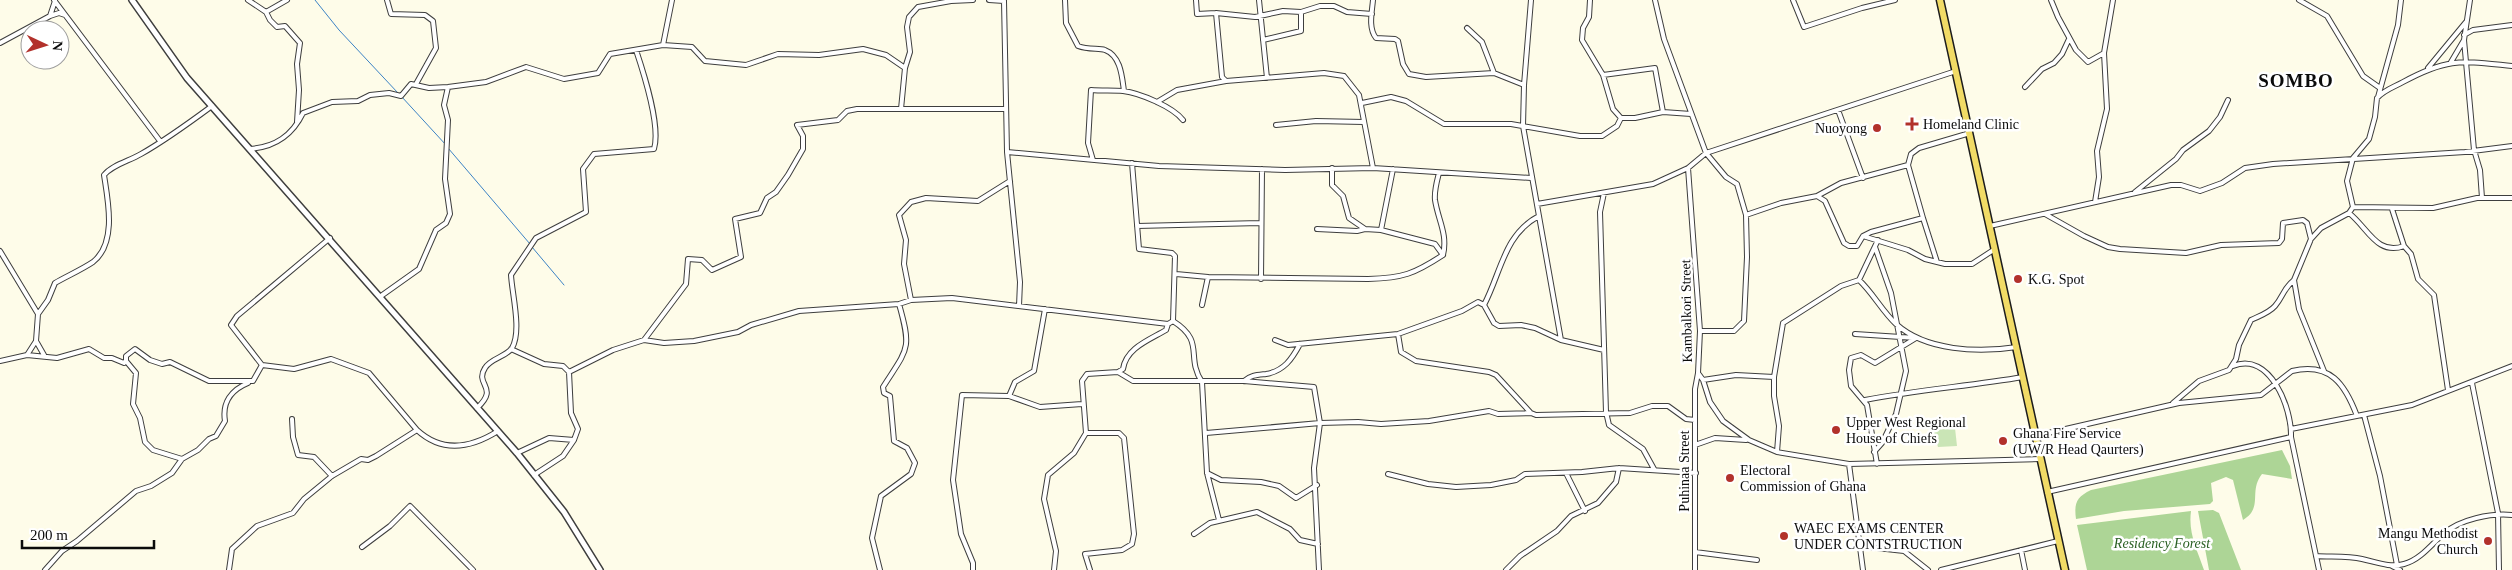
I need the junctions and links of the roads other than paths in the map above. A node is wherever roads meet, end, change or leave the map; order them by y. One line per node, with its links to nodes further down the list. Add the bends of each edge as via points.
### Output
1 (55, 0): 29 (street); 30 (street)
2 (248, 0): 25 (street)
3 (287, 0): 25 (street)
4 (387, 0): 52 (street, via 391,14 425,15 433,21 436,48)
5 (672, 0): 39 (street)
6 (973, 0): 45 (street, via 918,8 909,17 910,52)
7 (989, 0): 23 (street)
8 (1064, 0): 57 (street, via 1066,22 1078,46 1112,54 1120,66)
9 (1196, 0): 27 (street, via 1197,14)
10 (1259, 0): 31 (street)
11 (1373, 0): 28 (street)
12 (1531, 0): 53 (street)
13 (1590, 0): 49 (street, via 1582,40)
14 (1656, 0): 67 (street, via 1664,39)
15 (1793, 0): 16 (street, via 1804,27)
16 (1895, 0)
17 (1940, 0): 47 (main road)
18 (2052, 0): 36 (street)
19 (2112, 0): 41 (street)
20 (2299, 0): 56 (street, via 2327,16 2362,76)
21 (2401, 0): 56 (street, via 2398,25)
22 (135, 1): 62 (street, via 187,78)
23 (1004, 1): 64 (street)
24 (2468, 1): 32 (street)
25 (266, 12): 71 (street, via 277,27 285,26 300,43)
26 (1301, 12): 28 (street, via 1320,6 1334,6 1347,12); 31 (street, via 1283,11); 37 (street, via 1301,31)
27 (1216, 13): 31 (street); 51 (street, via 1222,77)
28 (1372, 14): 48 (street, via 1374,35 1398,41 1403,64 1413,76)
29 (65, 15): 30 (street); 75 (street)
30 (50, 16): 38 (street)
31 (1261, 16): 37 (street)
32 (2466, 21): 35 (street); 46 (street)
33 (2512, 25): 35 (street, via 2473,30)
34 (1468, 28): 48 (street, via 1482,42)
35 (2464, 37): 42 (street); 43 (street)
36 (2070, 39): 41 (street, via 2088,62); 54 (street, via 2058,58)
37 (1263, 40): 50 (street)
38 (0, 43)
39 (663, 45): 40 (street); 45 (street, via 692,47 706,61 746,65 778,54 819,55 864,49 886,55)
40 (636, 50): 55 (street, via 610,54 598,73 564,80 526,67 486,82); 152 (street, via 657,131 654,148 594,154 583,169 586,212 536,238 510,275 516,337)
41 (2104, 53): 99 (street, via 2108,109 2097,151 2099,177)
42 (2466, 61): 43 (street); 44 (street); 78 (street)
43 (2450, 62): 46 (street)
44 (2512, 66)
45 (905, 68): 63 (street)
46 (2428, 68): 58 (street)
47 (1956, 71): 65 (street); 74 (main road)
48 (1494, 73): 53 (street)
49 (1603, 75): 66 (street, via 1655,68); 68 (street, via 1614,109)
50 (1267, 78): 51 (street); 61 (street, via 1324,73 1344,76)
51 (1226, 81): 60 (street, via 1178,90)
52 (416, 84): 55 (street); 71 (street, via 407,86 401,96 389,93 370,95 358,101 318,106 303,113)
53 (1524, 85): 73 (street)
54 (2025, 87)
55 (448, 88): 129 (street, via 444,105 448,120 445,179 450,214 436,230 419,269)
56 (2380, 88): 58 (street)
57 (1124, 91): 60 (street); 82 (street, via 1091,90 1088,142)
58 (2377, 98): 81 (street, via 2369,139)
59 (2228, 100): 95 (street, via 2209,131)
60 (1157, 102): 69 (street)
61 (1362, 103): 70 (street); 73 (street, via 1391,96 1406,101 1444,124)
62 (212, 106): 75 (street); 77 (street)
63 (901, 109): 64 (street); 145 (street, via 857,109 847,111 838,120 797,125 803,136 803,149 788,175 776,192 767,198 760,213 735,219 741,257 712,270 702,260 688,259 686,284)
64 (1006, 109): 79 (street)
65 (1838, 110): 80 (street); 92 (street)
66 (1663, 112): 67 (street); 68 (street)
67 (1692, 114): 80 (street)
68 (1621, 118): 73 (street, via 1617,126 1602,136 1580,136)
69 (1183, 120)
70 (1364, 122): 72 (street, via 1316,121); 86 (street)
71 (297, 124): 77 (street, via 277,143)
72 (1276, 125)
73 (1523, 126): 91 (street)
74 (1970, 132): 84 (street, via 1919,148 1911,154); 110 (main road)
75 (160, 141): 136 (street, via 104,175 109,211 105,244 94,261 55,283)
76 (2512, 146): 78 (street)
77 (250, 149): 115 (street)
78 (2474, 150): 81 (street); 97 (street, via 2480,170)
79 (1007, 152): 82 (street); 93 (street)
80 (1706, 153): 87 (street); 106 (street, via 1736,184)
81 (2353, 158): 95 (street, via 2246,168 2222,183 2200,191 2171,184); 101 (street, via 2347,186)
82 (1092, 160): 83 (street)
83 (1132, 163): 88 (street); 109 (street)
84 (1908, 165): 92 (street); 107 (street)
85 (1332, 168): 86 (street); 88 (street); 112 (street, via 1332,184 1343,196 1349,218)
86 (1373, 168): 89 (street)
87 (1688, 168): 94 (street, via 1654,184); 140 (street, Kambalkori Street)
88 (1262, 169): 108 (street)
89 (1393, 169): 90 (street); 113 (street)
90 (1439, 173): 91 (street); 122 (street, via 1435,200 1445,233)
91 (1531, 178): 100 (street)
92 (1863, 178): 96 (street, via 1841,183)
93 (1010, 181): 130 (street, via 978,202 926,198 911,202 900,215 906,240 904,264); 134 (street)
94 (1604, 193): 100 (street); 153 (street, via 1600,212)
95 (2134, 193): 99 (street)
96 (1817, 196): 106 (street, via 1781,203); 114 (street, via 1824,202 1844,243 1857,246)
97 (2482, 198): 98 (street); 102 (street, via 2433,208)
98 (2512, 198)
99 (2095, 202): 104 (street)
100 (1537, 204): 105 (street)
101 (2353, 207): 102 (street); 103 (street)
102 (2392, 209): 118 (street)
103 (2349, 213): 116 (street, via 2330,222); 118 (street, via 2384,247 2394,250)
104 (2045, 214): 110 (street); 116 (street, via 2084,236 2120,249 2186,253 2221,245 2279,243 2283,223 2302,220 2308,223)
105 (1539, 216): 132 (street, via 1521,228 1502,257); 147 (street)
106 (1746, 216): 140 (street, via 1744,321 1734,331)
107 (1923, 218): 114 (street); 123 (street)
108 (1260, 223): 109 (street); 126 (street)
109 (1137, 226): 124 (street, via 1139,249 1172,253)
110 (1990, 226): 121 (main road)
111 (1317, 229): 112 (street)
112 (1366, 229): 113 (street)
113 (1381, 230): 122 (street, via 1435,244)
114 (1863, 236): 117 (street)
115 (330, 238): 129 (street); 158 (street, via 237,316 231,325)
116 (2311, 239): 128 (street)
117 (1878, 240): 119 (street); 123 (street)
118 (2404, 246): 173 (street, via 2411,254 2418,279 2434,295)
119 (1874, 247): 127 (street); 139 (street)
120 (0, 250): 136 (street)
121 (1996, 250): 123 (street, via 1972,264); 151 (main road)
122 (1443, 255): 126 (street, via 1416,272 1395,278)
123 (1938, 262)
124 (1176, 274): 125 (street); 137 (street)
125 (1208, 277): 126 (street); 133 (street)
126 (1261, 279)
127 (1859, 280): 139 (street); 165 (street, via 1842,286 1784,323)
128 (2294, 280): 159 (street, via 2285,288 2276,305 2251,320); 161 (street, via 2299,309)
129 (381, 296): 179 (street)
130 (911, 300): 131 (street); 134 (street, via 952,298)
131 (899, 304): 145 (street, via 799,311 738,332 694,341 664,343); 234 (street, via 908,344 883,387 884,393 890,396 894,441 907,448 914,463 911,474 881,496 872,538)
132 (1484, 304): 141 (street, via 1473,304); 147 (street, via 1499,326 1535,328)
133 (1202, 305)
134 (1020, 306): 135 (street)
135 (1045, 308): 138 (street); 175 (street, via 1034,371 1014,382)
136 (38, 314): 148 (street)
137 (1173, 321): 138 (street); 170 (street, via 1191,337 1196,373)
138 (1168, 324): 163 (street, via 1166,330 1132,350 1124,360 1123,369)
139 (1899, 326): 143 (street); 144 (street)
140 (1700, 332): 164 (street, Kambalkori Street)
141 (1398, 334): 149 (street); 181 (street, via 1401,352 1416,361 1496,375)
142 (1855, 334): 143 (street)
143 (1900, 337): 144 (street); 150 (street)
144 (1916, 338): 150 (street); 151 (street, via 1950,348 1994,350)
145 (644, 340): 162 (street, via 613,350)
146 (1275, 340): 149 (street, via 1288,345)
147 (1562, 340): 153 (street)
148 (36, 341): 154 (street); 155 (street)
149 (1300, 344): 169 (street, via 1281,370 1250,376)
150 (1901, 346): 174 (street, via 1906,371); 176 (street, via 1875,363 1861,355 1851,358 1850,386)
151 (2016, 347): 166 (main road)
152 (511, 349): 162 (street, via 544,364 563,366); 179 (street, via 484,369 482,378 488,392 486,400)
153 (1604, 350): 180 (street)
154 (27, 355): 155 (street); 156 (street)
155 (44, 356): 157 (street, via 57,358 89,349 104,358)
156 (0, 361)
157 (126, 361): 168 (street, via 126,356 135,349 150,360 162,364 170,362 209,381); 200 (street, via 136,373 133,404 145,442 153,450)
158 (262, 365): 168 (street); 188 (street, via 294,369 331,359 369,372)
159 (2233, 366): 172 (street, via 2242,362 2253,363); 178 (street, via 2226,372 2199,381)
160 (2512, 366): 171 (street)
161 (2324, 371): 172 (street, via 2292,371); 183 (street, via 2337,378)
162 (569, 372): 194 (street, via 571,413 578,429)
163 (1118, 372): 170 (street, via 1132,381); 177 (street, via 1087,374 1082,381)
164 (1698, 373): 167 (street, Kambalkori Street); 185 (street, Puhinaa Street)
165 (1774, 377): 167 (street, via 1736,375); 197 (street, via 1779,426)
166 (2023, 377): 174 (street); 192 (main road)
167 (1703, 380): 195 (street, Kambalkori Street, via 1710,402 1723,421)
168 (253, 381): 200 (street, via 239,387 230,398 224,409 225,421 216,436)
169 (1244, 381): 170 (street); 186 (street, via 1314,387)
170 (1202, 382): 191 (street)
171 (2472, 382): 173 (street); 215 (street)
172 (2276, 384): 178 (street, via 2261,395); 187 (street, via 2281,391)
173 (2448, 390): 182 (street, via 2412,406)
174 (1903, 393): 176 (street); 198 (street, via 1880,447)
175 (1009, 396): 177 (street, via 1040,407); 235 (street, via 962,395 953,480 961,534)
176 (1864, 400): 198 (street)
177 (1082, 404): 190 (street)
178 (2172, 404): 192 (street)
179 (477, 408): 189 (street)
180 (1606, 412): 181 (street); 185 (street, via 1630,413 1652,406 1668,406 1686,419); 205 (street, via 1609,425 1643,448)
181 (1531, 413): 186 (street, via 1481,412 1429,421 1380,424)
182 (2364, 415): 183 (street); 228 (street, via 2380,476)
183 (2357, 416): 187 (street)
184 (292, 419): 211 (street, via 298,455 314,457)
185 (1695, 420): 196 (street, Puhinaa Street)
186 (1320, 423): 191 (street); 212 (street, via 1314,468)
187 (2291, 429): 193 (street)
188 (417, 430): 189 (street, via 435,441 464,446); 211 (street, via 376,456 361,459)
189 (498, 431): 199 (street)
190 (1086, 433): 236 (street, via 1074,453 1048,475 1044,499 1056,551); 237 (street, via 1119,432 1124,438 1134,534 1132,544 1122,550 1085,554)
191 (1206, 433): 206 (street)
192 (2035, 436): 201 (main road)
193 (2291, 437): 213 (street); 225 (street)
194 (574, 440): 199 (street, via 549,438); 210 (street, via 563,456)
195 (1749, 440): 196 (street, via 1715,438); 197 (street, Kambalkori Street)
196 (1695, 445): 208 (street, Puhinaa Street)
197 (1777, 452): 202 (street, Kambalkori Street)
198 (1874, 452): 203 (street)
199 (517, 453): 210 (street)
200 (182, 458): 230 (street, via 172,473 136,491 62,551)
201 (2040, 459): 203 (street, Kambalkori Street); 213 (main road)
202 (1849, 464): 203 (street, Kambalkori Street); 221 (street)
203 (1877, 464)
204 (1619, 468): 205 (street); 207 (street); 214 (street, via 1616,482 1598,503)
205 (1654, 469): 208 (street)
206 (1207, 473): 212 (street, via 1222,480 1279,486 1296,498); 217 (street)
207 (1566, 473): 209 (street, via 1526,474 1516,480 1491,485 1456,487); 214 (street)
208 (1696, 473): 224 (street, Puhinaa Street)
209 (1388, 474)
210 (534, 475): 233 (street, via 564,512)
211 (332, 476): 231 (street, via 304,499 293,513 257,526 250,532 232,549)
212 (1317, 485): 220 (street)
213 (2047, 492): 219 (main road)
214 (1585, 511): 239 (street, via 1571,516 1557,531 1520,556)
215 (2498, 513): 216 (street); 228 (street, via 2448,530 2412,561); 248 (street)
216 (2512, 515)
217 (1219, 520): 218 (street); 220 (street, via 1257,512 1290,529 1300,540)
218 (1194, 534)
219 (2058, 541): 223 (street); 245 (main road)
220 (1318, 544): 238 (street)
221 (1859, 546): 241 (street); 242 (street, via 1904,551)
222 (362, 548): 232 (street, via 410,506)
223 (2021, 550): 229 (street); 244 (street)
224 (1695, 552): 226 (street); 240 (street, Puhinaa Street)
225 (2316, 556): 227 (street, via 2362,559); 246 (street)
226 (1757, 560)
227 (2382, 564): 228 (street); 247 (street)
228 (2397, 565)
229 (1961, 568): 243 (street)
230 (45, 570)
231 (228, 570)
232 (473, 570)
233 (600, 570)
234 (880, 570)
235 (973, 570)
236 (1054, 570)
237 (1090, 570)
238 (1318, 570)
239 (1506, 570)
240 (1695, 570)
241 (1863, 570)
242 (1928, 570)
243 (1941, 570)
244 (2025, 570)
245 (2065, 570)
246 (2319, 570)
247 (2400, 570)
248 (2499, 570)

